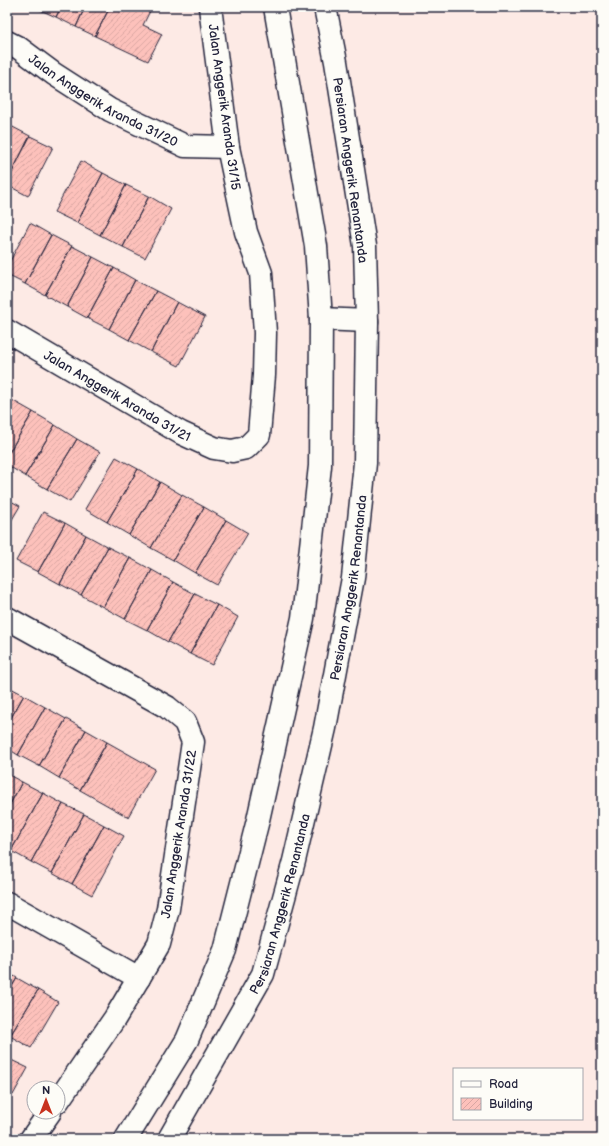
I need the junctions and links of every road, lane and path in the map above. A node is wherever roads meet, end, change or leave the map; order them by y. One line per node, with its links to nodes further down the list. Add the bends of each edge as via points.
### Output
1 (210, 7): 5 (main road, Jalan Anggerik Aranda 31/15)
2 (275, 7): 6 (main road, via 316,246)
3 (325, 7): 7 (main road, Persiaran Anggerik Renantanda, via 365,246)
4 (7, 42): 5 (main road, Jalan Anggerik Aranda 31/20, via 110,110 186,146)
5 (228, 147): 9 (main road, Jalan Anggerik Aranda 31/15, via 246,232 260,273 265,333 259,435 246,448)
6 (321, 319): 7 (main road); 16 (main road, via 320,466 303,618 258,820 225,950 187,1040)
7 (367, 321): 17 (main road, Persiaran Anggerik Renantanda, via 365,463 353,578 325,728 294,861 263,974)
8 (7, 330): 9 (main road, Jalan Anggerik Aranda 31/21, via 180,433 214,448)
9 (232, 451)
10 (7, 618): 12 (main road, Jalan Anggerik Aranda 31/22, via 167,707 185,722 193,742 168,909 159,944)
11 (7, 903): 12 (main road)
12 (139, 978): 13 (main road, Jalan Anggerik Aranda 31/22, via 115,1018)
13 (66, 1088)
14 (44, 1120): 15 (main road)
15 (31, 1139)
16 (126, 1139)
17 (169, 1139)

